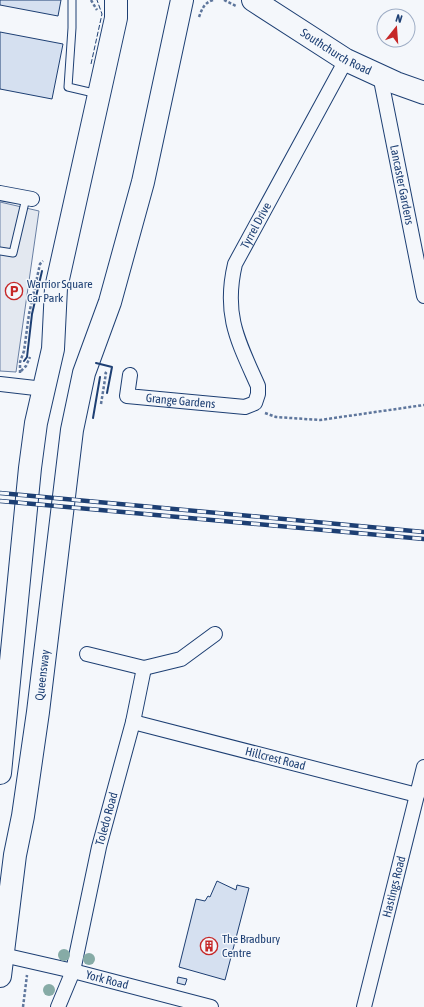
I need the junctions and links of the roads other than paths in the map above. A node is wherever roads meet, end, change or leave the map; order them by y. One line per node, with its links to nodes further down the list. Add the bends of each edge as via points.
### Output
1 (72, 0): 8 (lane, via 68,87)
2 (116, 0): 8 (main road, via 116,18)
3 (182, 0): 25 (main road, Queensway, via 140,196 110,302 84,373 72,430 38,712)
4 (253, 0): 5 (main road, Southchurch Road)
5 (346, 60): 6 (main road, Southchurch Road); 16 (street, Tyrrel Drive, via 235,264 231,280 232,319 236,335 258,386)
6 (380, 75): 7 (main road, Southchurch Road); 12 (street, Lancaster Gardens)
7 (424, 93)
8 (100, 95): 15 (main road, via 56,288 53,349)
9 (0, 193): 10 (street)
10 (29, 199): 11 (lane, via 13,253)
11 (0, 251)
12 (424, 296)
13 (130, 375): 16 (street, Grange Gardens, via 126,396 244,407)
14 (0, 384): 15 (street)
15 (44, 389): 17 (main road, via 36,423)
16 (255, 403)
17 (8, 627): 23 (main road)
18 (215, 634): 20 (street, via 181,659)
19 (87, 654): 20 (street)
20 (144, 668): 21 (street, Toledo Road)
21 (133, 722): 24 (street, Hillcrest Road); 28 (street, Toledo Road, via 99,847)
22 (424, 767): 24 (street, Hastings Road)
23 (0, 773)
24 (417, 795): 31 (street, Hastings Road)
25 (15, 855): 26 (street); 27 (main road, Queensway)
26 (0, 903)
27 (2, 966): 28 (street, York Road, via 29,961)
28 (73, 971): 29 (street, Toledo Road); 30 (street, York Road)
29 (58, 1007)
30 (212, 1007)
31 (364, 1007)

